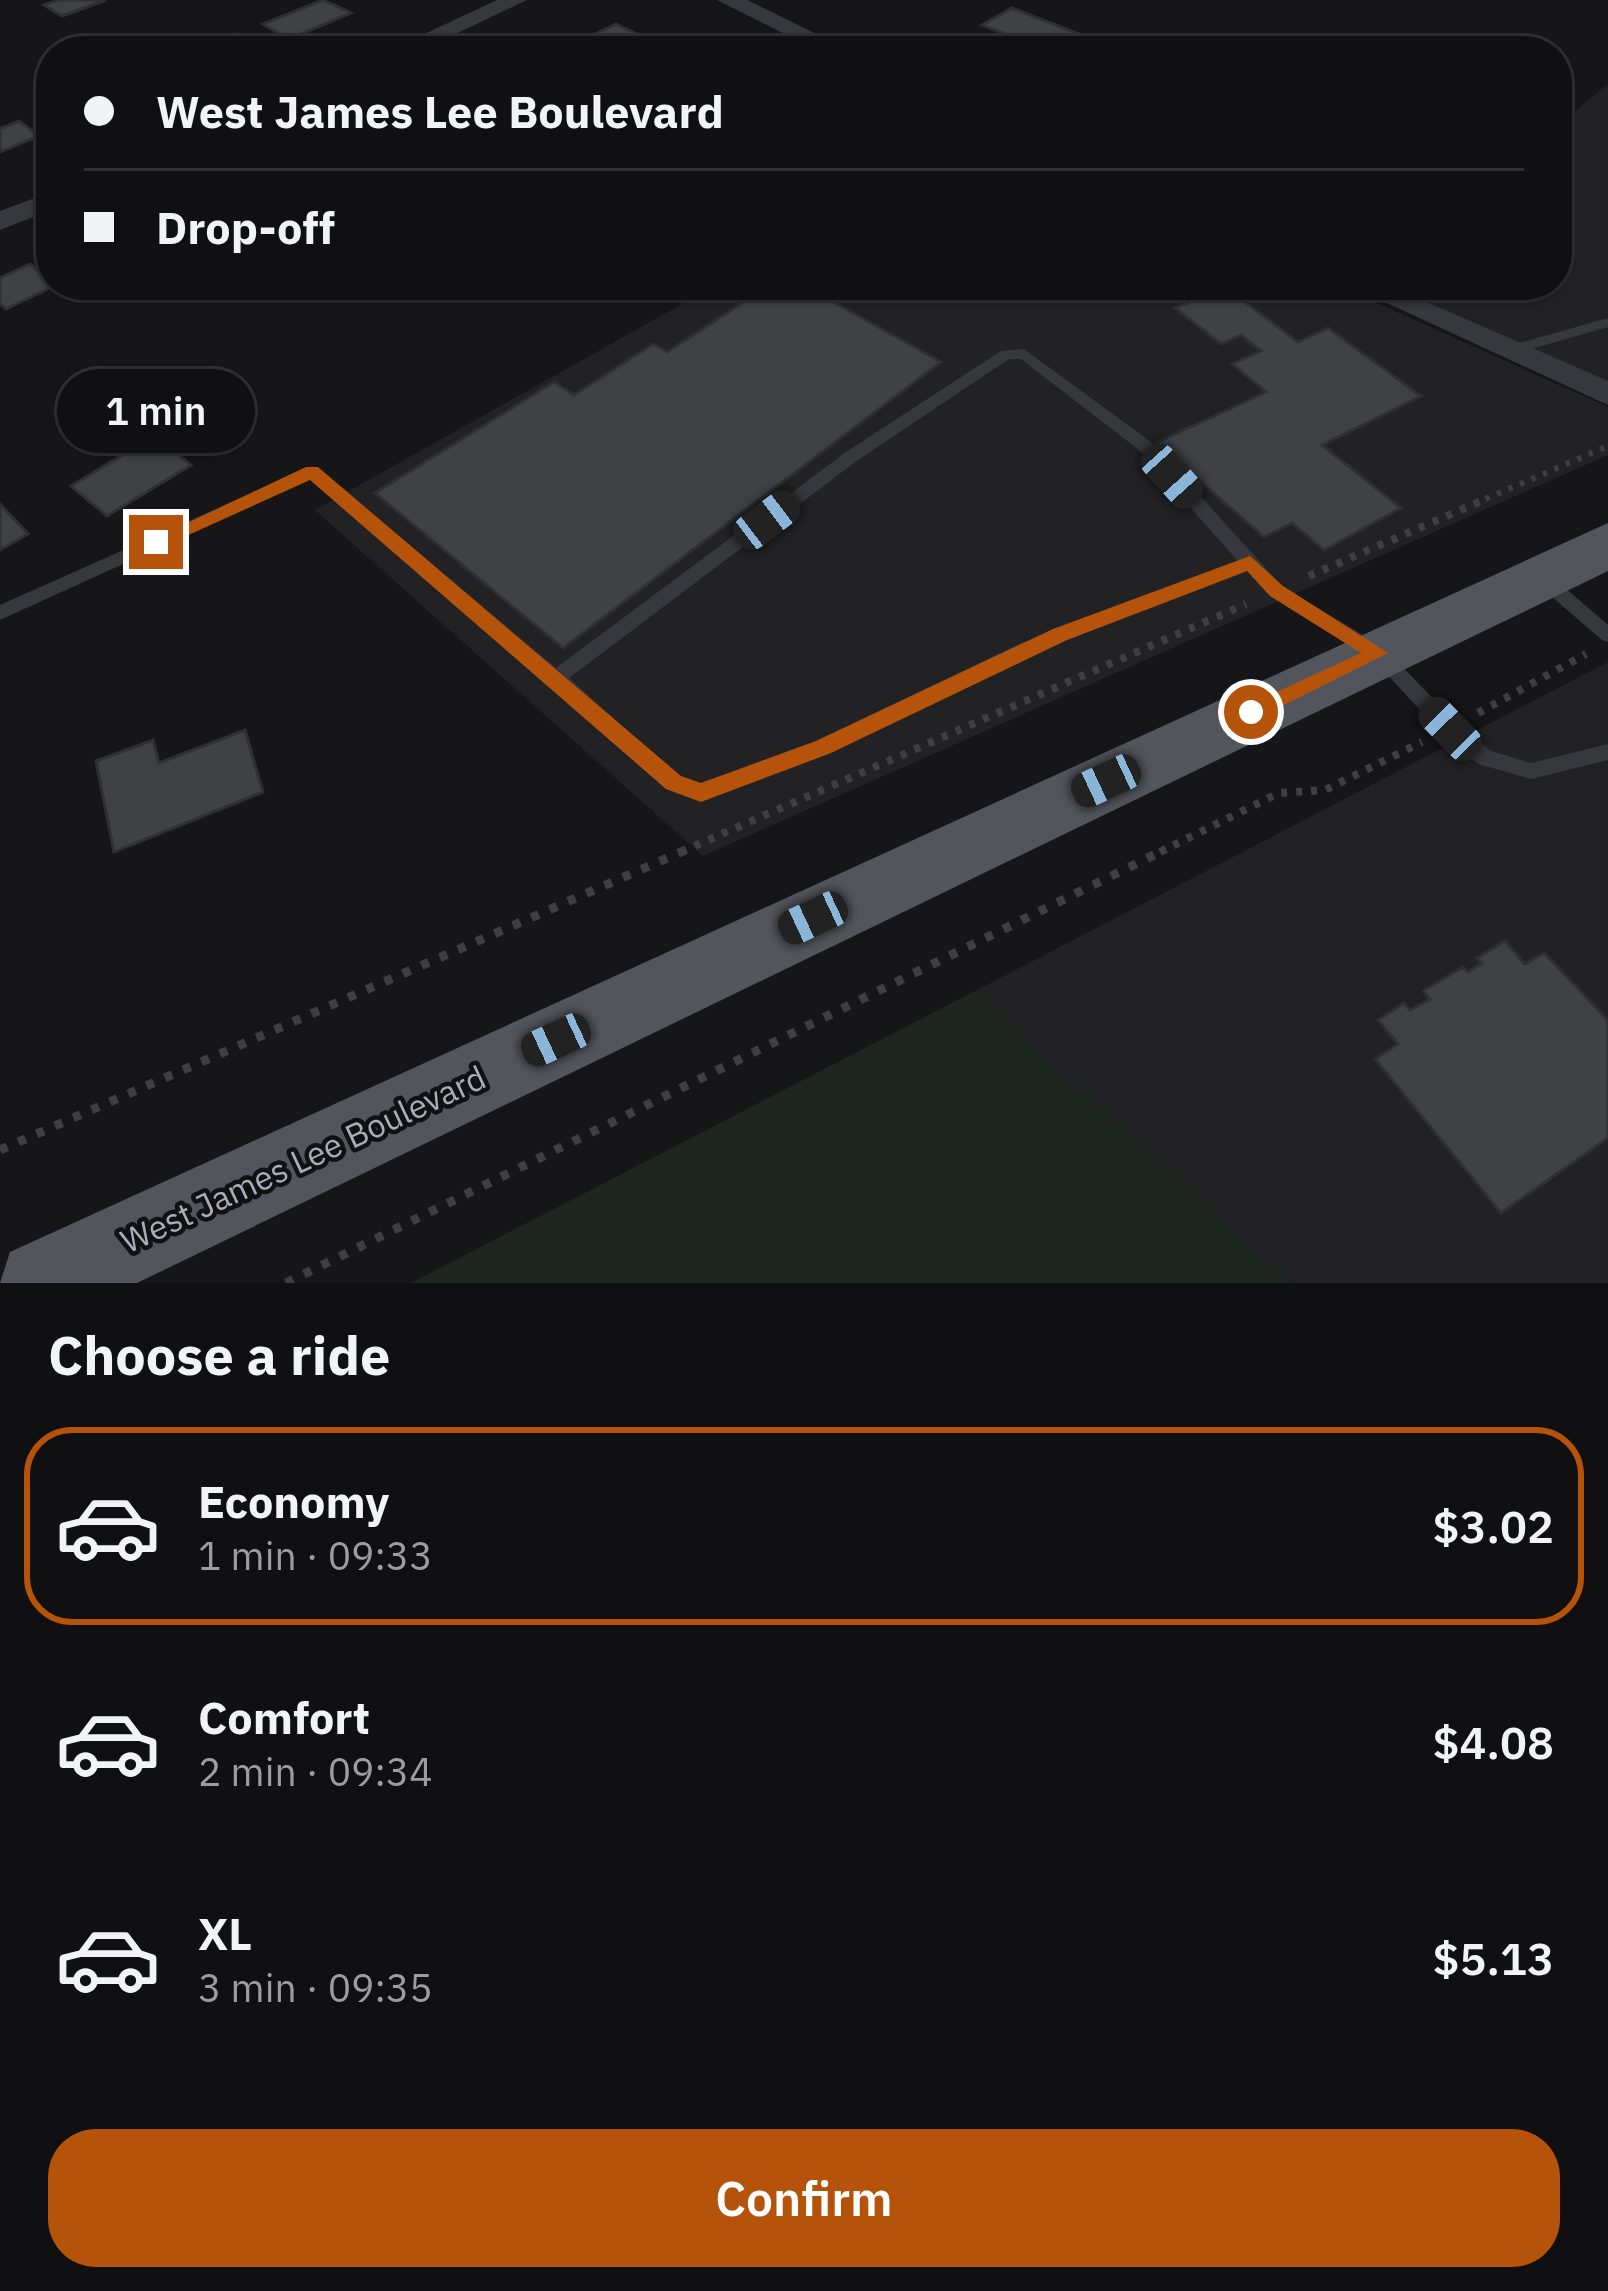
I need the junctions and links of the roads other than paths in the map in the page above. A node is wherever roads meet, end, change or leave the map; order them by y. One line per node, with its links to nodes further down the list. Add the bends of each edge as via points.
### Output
1 (516, 0): 3 (street)
2 (728, 0): 4 (street)
3 (434, 36)
4 (806, 36)
5 (36, 206): 6 (street)
6 (0, 221)
7 (1397, 300): 9 (street)
8 (1608, 322): 9 (lane)
9 (1510, 350): 10 (street)
10 (1608, 394)
11 (1608, 545): 13 (main road, West James Lee Boulevard)
12 (1250, 562): 16 (lane, via 1276,591); 17 (lane, via 1046,640 823,747 701,792 674,783); 17 (lane, via 1145,446 1024,354 1006,354 852,456)
13 (1541, 577): 15 (lane); 16 (main road, West James Lee Boulevard)
14 (0, 613): 17 (lane, via 312,472)
15 (1608, 638)
16 (1378, 653): 18 (lane, via 1485,758 1531,771); 19 (main road, West James Lee Boulevard)
17 (556, 678)
18 (1608, 752)
19 (41, 1283)

